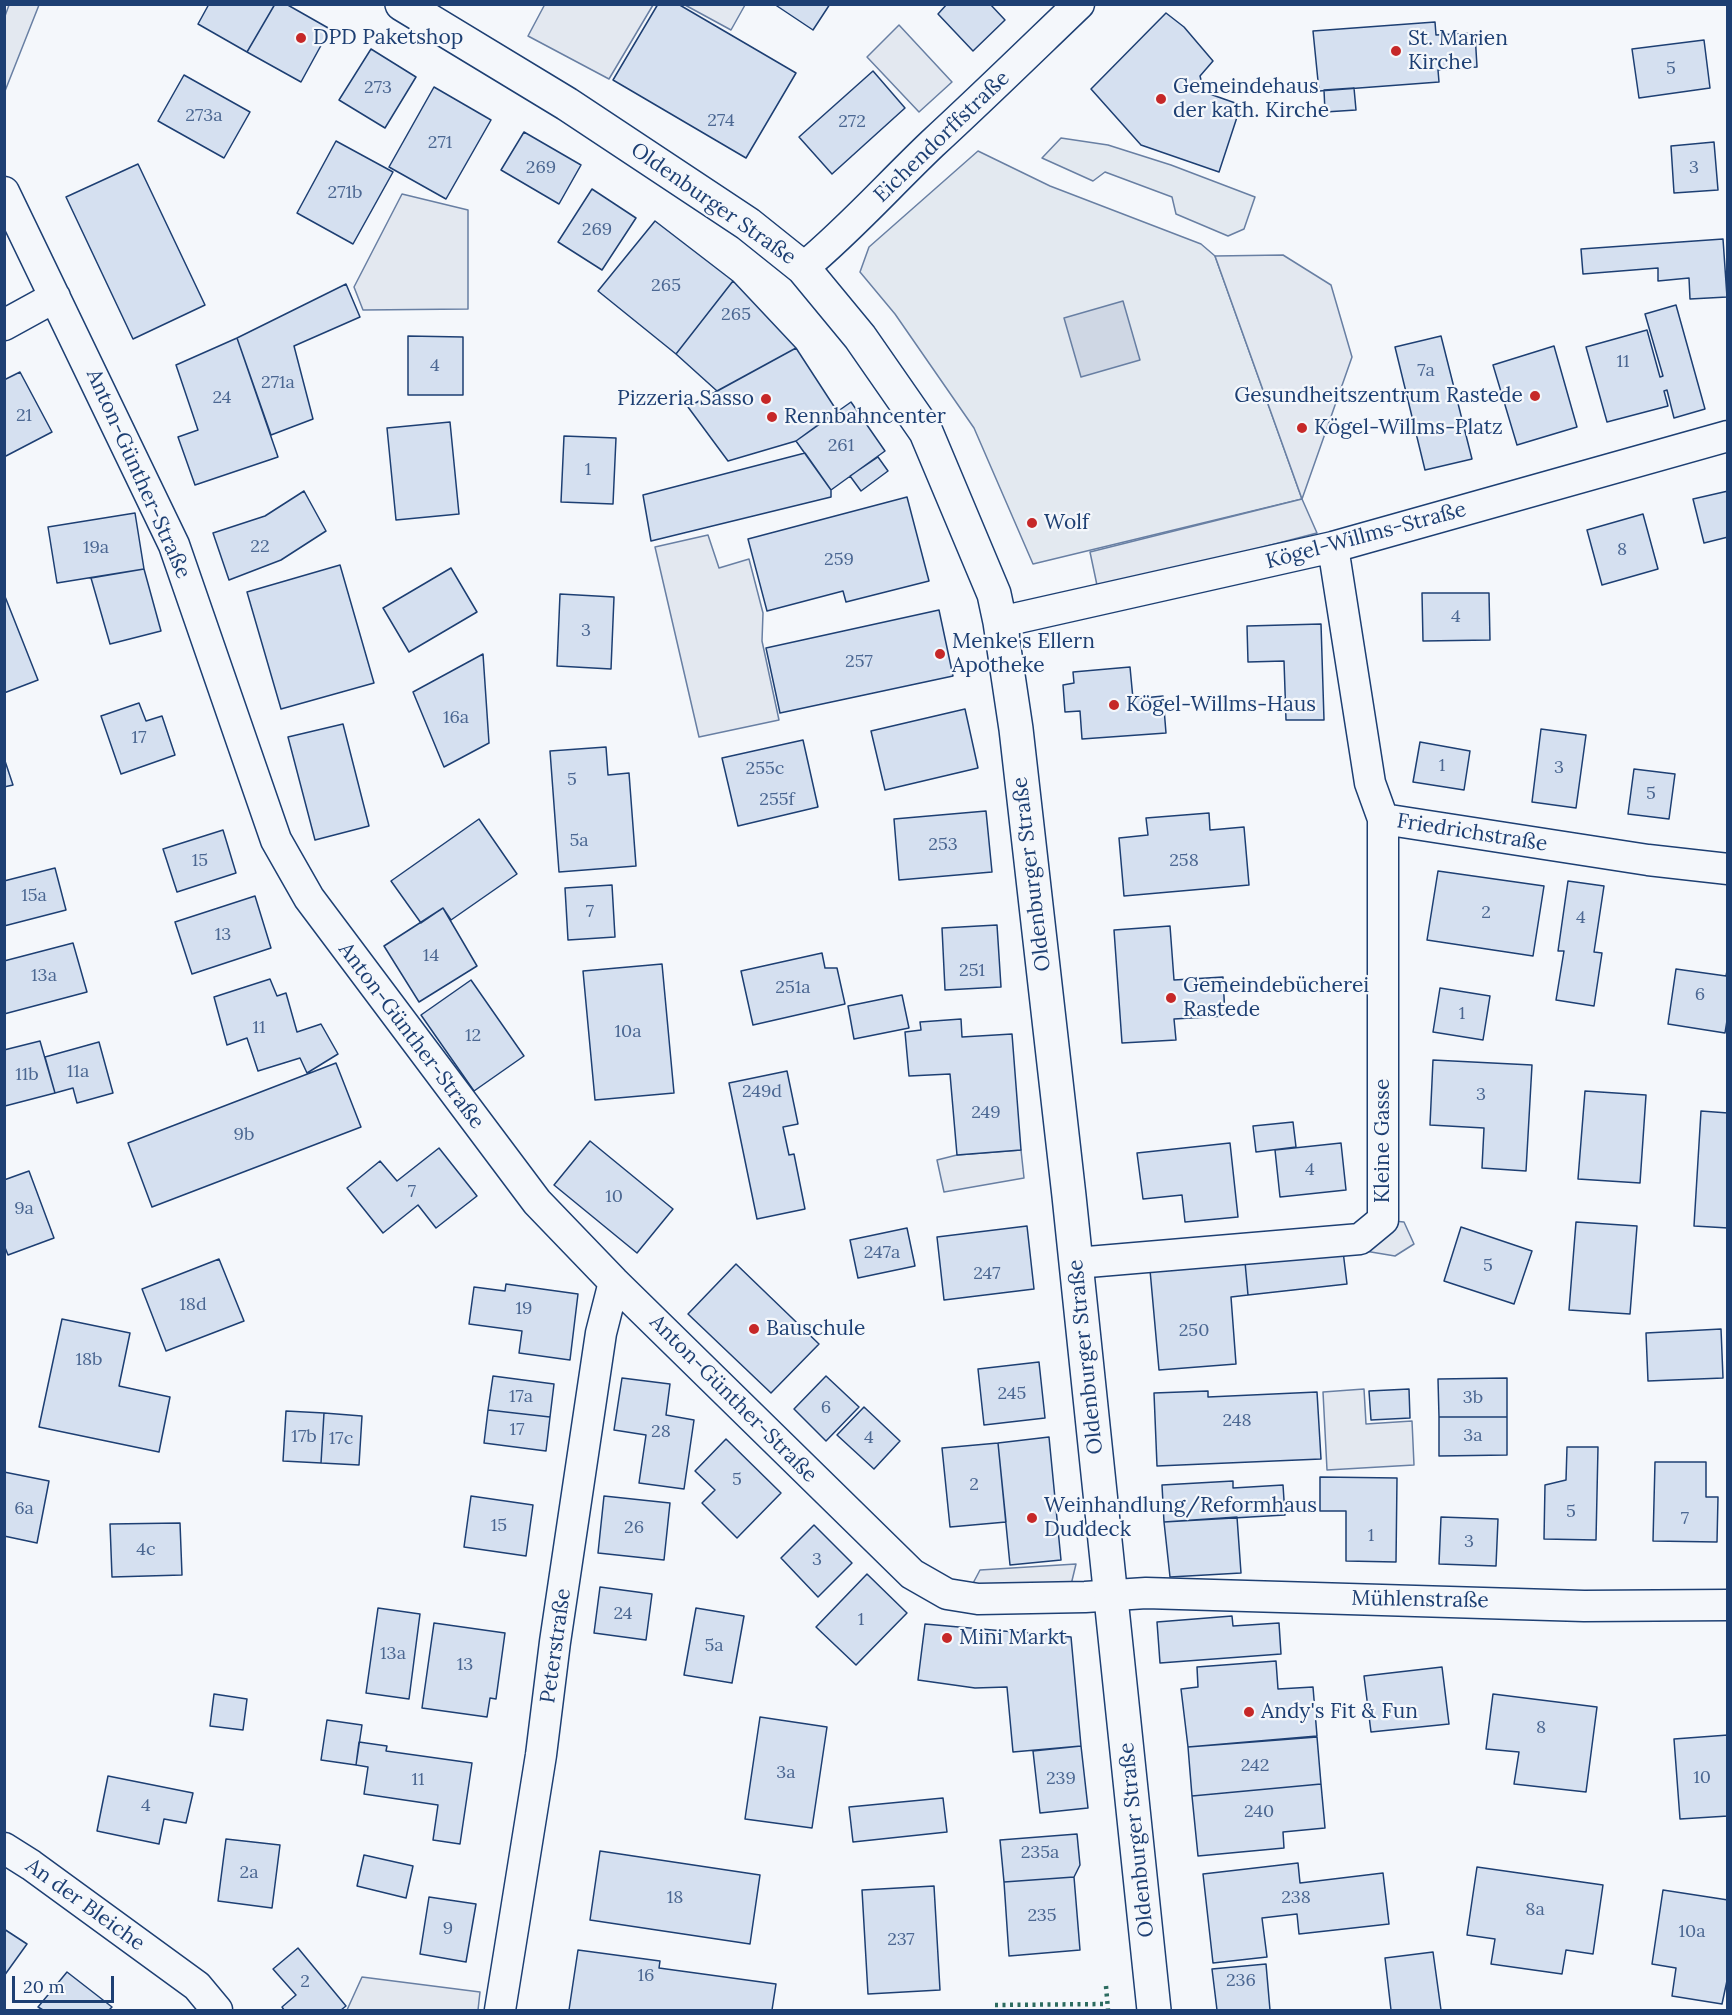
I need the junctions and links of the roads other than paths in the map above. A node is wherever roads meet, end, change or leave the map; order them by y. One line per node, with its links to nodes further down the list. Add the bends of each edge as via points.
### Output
1 (402, 4): 4 (street, Oldenburger Straße, via 567,104 748,224)
2 (1079, 4): 4 (street, Eichendorffstraße)
3 (4, 192): 5 (street, Anton-Günther-Straße)
4 (804, 268): 9 (street, Oldenburger Straße, via 860,337 926,432 994,594)
5 (55, 297): 6 (street); 13 (street, Anton-Günther-Straße, via 174,545 276,840 309,898 537,1202)
6 (4, 325)
7 (1728, 436): 8 (street, Kögel-Willms-Straße)
8 (1333, 547): 9 (street, Kögel-Willms-Straße); 10 (street, Friedrichstraße, via 1370,783)
9 (1000, 622): 12 (street, Oldenburger Straße, via 1016,729)
10 (1383, 819): 11 (street, Friedrichstraße); 12 (street, Kleine Gasse, via 1383,1220 1360,1239)
11 (1728, 869)
12 (1076, 1263): 14 (street, Oldenburger Straße)
13 (614, 1282): 14 (street, Anton-Günther-Straße, via 912,1574 947,1594 978,1599); 18 (street, Peterstraße, via 601,1333)
14 (1112, 1595): 15 (street, Mühlenstraße, via 1584,1606); 19 (street, Oldenburger Straße)
15 (1728, 1605)
16 (4, 1848): 17 (street, An der Bleiche, via 197,1986)
17 (217, 2010)
18 (501, 2010)
19 (1154, 2010)

